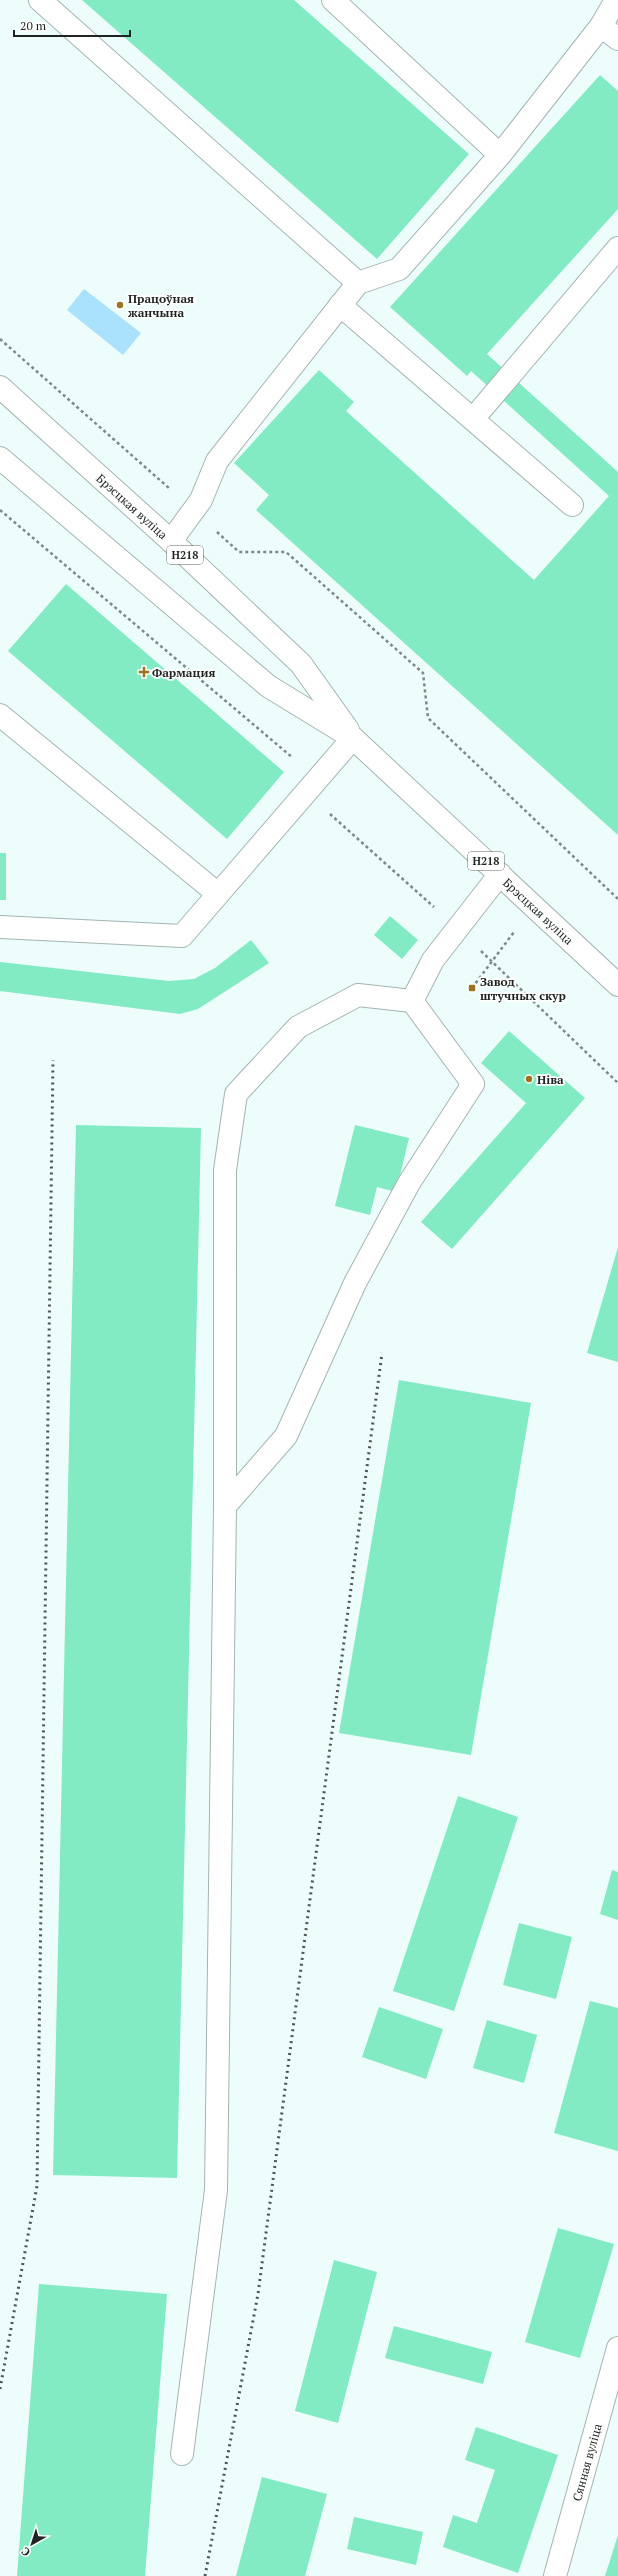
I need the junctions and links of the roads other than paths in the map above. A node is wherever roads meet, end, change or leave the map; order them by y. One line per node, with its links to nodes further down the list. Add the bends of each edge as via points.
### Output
1 (40, 0): 7 (main road)
2 (333, 0): 5 (main road)
3 (616, 0): 4 (main road)
4 (610, 33): 5 (main road)
5 (500, 155): 7 (main road, via 399,270)
6 (618, 248): 10 (main road)
7 (358, 283): 8 (main road)
8 (340, 305): 10 (main road); 13 (main road, via 217,461 201,500)
9 (0, 386): 13 (main road, Брэсцкая вуліца / Н218)
10 (473, 420): 12 (main road)
11 (0, 458): 15 (main road, Брэсцкая вуліца / Н218, via 268,686)
12 (572, 505)
13 (171, 541): 15 (main road, Брэсцкая вуліца / Н218, via 301,664)
14 (0, 716): 17 (main road)
15 (353, 738): 16 (main road, Брэсцкая вуліца / Н218); 17 (main road)
16 (500, 874): 19 (main road, Брэсцкая вуліца / Н218, via 532,907); 20 (main road, via 433,960)
17 (218, 894): 18 (main road, via 182,936)
18 (0, 927)
19 (618, 985)
20 (412, 1001): 21 (main road, via 473,1084 409,1184 355,1283 286,1436); 21 (main road, via 358,995 298,1027 236,1094 225,1170)
21 (225, 1506): 23 (main road, via 216,2190)
22 (618, 2348): 24 (main road, Сянная вуліца)
23 (182, 2454)
24 (555, 2576)

